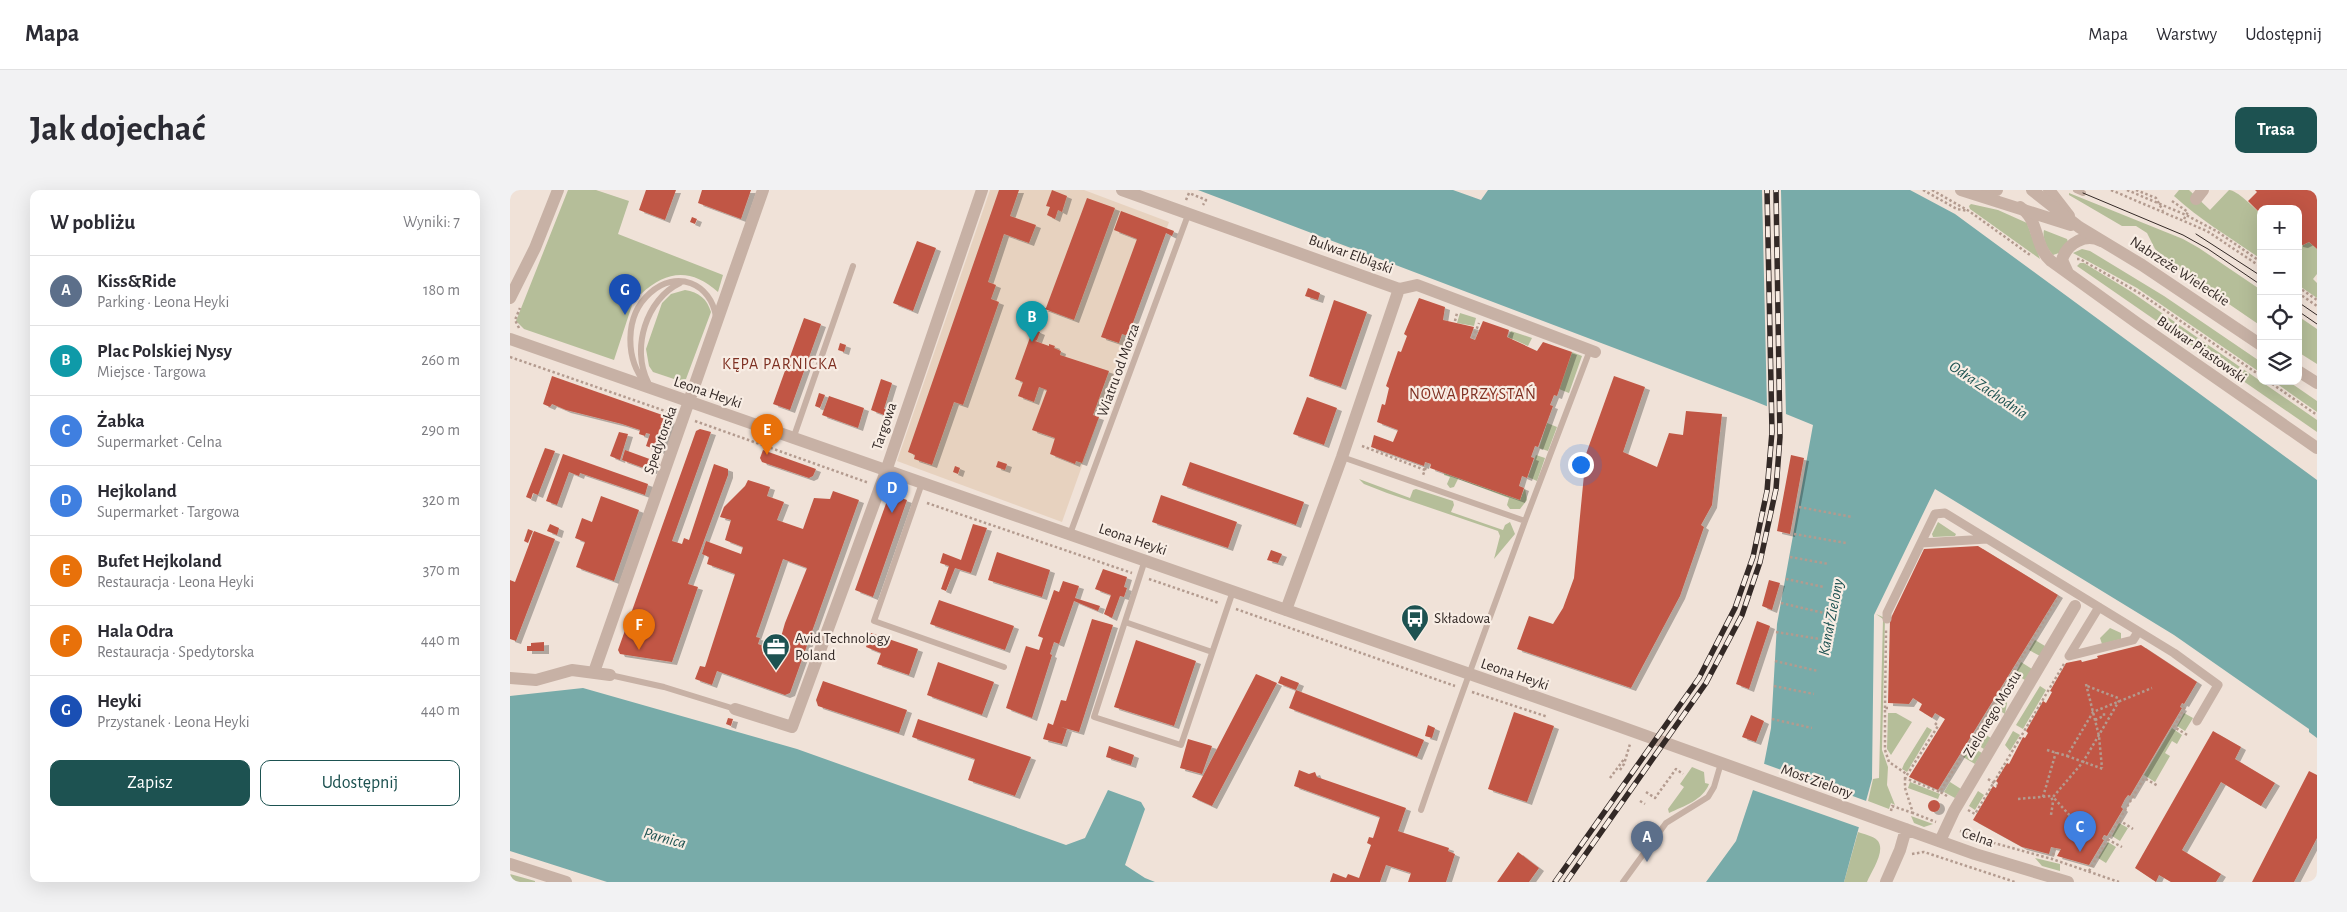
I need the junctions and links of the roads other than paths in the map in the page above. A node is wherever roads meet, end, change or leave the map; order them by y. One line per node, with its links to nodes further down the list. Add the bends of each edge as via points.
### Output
1 (558, 190): 19 (street)
2 (763, 190): 20 (street, Spedytorska)
3 (982, 190): 31 (street, Targowa)
4 (1122, 190): 12 (street, Bulwar Elbląski)
5 (1962, 190): 6 (street); 11 (street, Nabrzeże Wieleckie)
6 (1997, 190)
7 (2032, 190): 13 (street, Nabrzeże Wieleckie)
8 (2050, 190): 13 (street)
9 (2076, 190): 10 (lane)
10 (2083, 193)
11 (2020, 207): 13 (street, Nabrzeże Wieleckie); 16 (street, Bulwar Piastowski, via 2032,219 2046,255)
12 (1188, 215): 18 (street, Bulwar Elbląski); 34 (lane, Wiatru od Morza)
13 (2079, 228): 14 (street, Nabrzeże Wieleckie)
14 (2102, 240): 16 (street, via 2085,238 2068,249 2062,260); 22 (street, Nabrzeże Wieleckie)
15 (853, 266): 28 (lane)
16 (2070, 275): 29 (street, Bulwar Piastowski)
17 (683, 281): 20 (lane, via 700,287 710,297 716,317); 26 (lane, via 669,288 657,300 642,342 641,365); 26 (lane, via 668,282 651,292 633,323 632,358 637,372)
18 (1399, 289): 23 (street, Bulwar Elbląski, via 1417,285); 30 (street)
19 (516, 300)
20 (715, 331): 27 (street, Spedytorska)
21 (510, 339): 26 (street, Leona Heyki)
22 (2257, 342)
23 (1593, 351): 33 (lane)
24 (2302, 374): 25 (street)
25 (2317, 383)
26 (653, 390): 27 (street, Leona Heyki)
27 (690, 403): 28 (street, Leona Heyki); 47 (street, Spedytorska)
28 (793, 439): 31 (street, Leona Heyki)
29 (2317, 448)
30 (1342, 457): 33 (lane); 41 (street)
31 (886, 471): 32 (street, Leona Heyki); 51 (street, Targowa, via 792,727)
32 (922, 483): 34 (street, Leona Heyki); 46 (lane, via 874,621)
33 (1525, 521): 48 (lane)
34 (1070, 534): 37 (street, Leona Heyki)
35 (1986, 539): 36 (street); 36 (street, via 1939,512); 40 (street)
36 (1921, 543): 42 (street)
37 (1144, 560): 38 (street, Leona Heyki); 43 (lane)
38 (1233, 592): 41 (street, Leona Heyki); 45 (lane)
39 (2075, 606): 58 (street, Zielonego Mostu, via 1958,804)
40 (2099, 607): 44 (street); 44 (street, via 2069,656 2133,640)
41 (1286, 610): 48 (street, Leona Heyki)
42 (1887, 619)
43 (1125, 622): 45 (lane); 45 (lane, via 1094,717 1181,744)
44 (2138, 632): 52 (street, via 2218,685)
45 (1212, 652)
46 (1004, 667)
47 (594, 672): 49 (street); 50 (street, via 572,670 536,680)
48 (1468, 674): 53 (street, Leona Heyki); 55 (lane)
49 (610, 675): 51 (lane)
50 (510, 678)
51 (736, 709)
52 (2197, 721)
53 (1721, 763): 54 (street, Leona Heyki); 61 (lane, via 1708,798 1666,823)
54 (1745, 772): 56 (street, Most Zielony)
55 (1421, 810)
56 (1881, 815): 57 (street, Celna)
57 (1906, 829): 58 (street, Celna); 62 (street)
58 (1940, 841): 63 (street, Celna)
59 (510, 864): 60 (street)
60 (566, 882)
61 (1623, 882)
62 (1886, 882)
63 (2068, 882)

